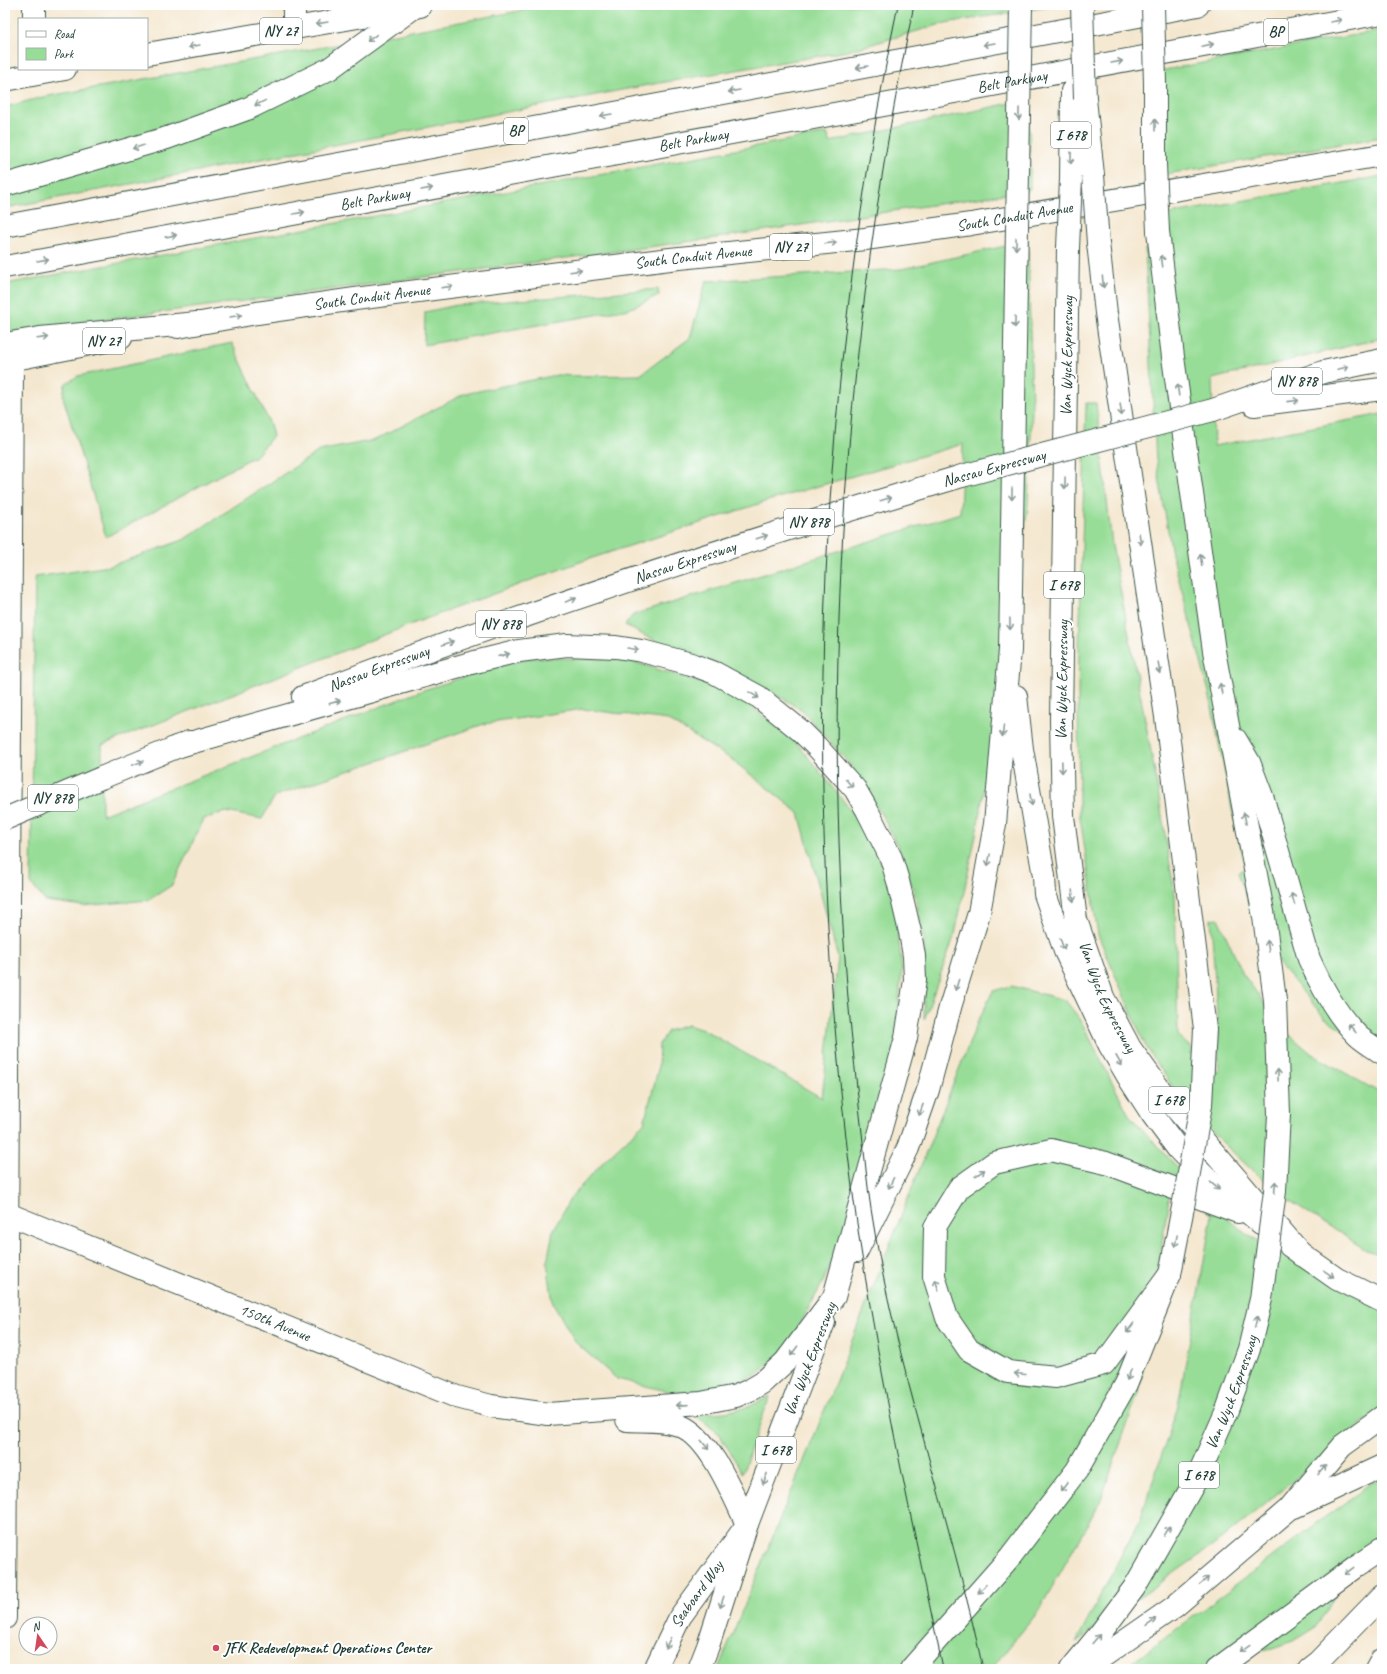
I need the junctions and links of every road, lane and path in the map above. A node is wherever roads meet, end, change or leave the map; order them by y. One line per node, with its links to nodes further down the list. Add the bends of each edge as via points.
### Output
1 (34, 5): 10 (main road)
2 (294, 5): 11 (main road)
3 (1021, 5): 25 (main road, one-way to 25, bridge)
4 (1072, 5): 16 (main road, Van Wyck Expressway / I 678)
5 (1082, 5): 16 (main road, bridge)
6 (1153, 5): 27 (main road, Van Wyck Expressway / I 678, one-way to 6, bridge, via 1208,612 1158,231)
7 (1198, 5): 19 (main road, BP, one-way to 19)
8 (419, 6): 11 (main road, NY 27, one-way to 11); 18 (main road, one-way to 18, via 329,69 247,109 167,138)
9 (1382, 13): 20 (main road, Belt Parkway / BP, one-way to 9)
10 (34, 18)
11 (294, 28): 12 (main road, NY 27, one-way to 12)
12 (148, 54)
13 (55, 70): 14 (main road)
14 (34, 72): 15 (main road)
15 (5, 80)
16 (1079, 95): 34 (main road, Van Wyck Expressway / I 678, one-way to 34, bridge, via 1068,248 1061,737 1063,816 1076,920 1103,997 1130,1048 1161,1091); 35 (main road, one-way to 35, bridge, via 1093,175 1107,321 1166,717 1205,1028 1201,1105)
17 (1382, 155): 21 (main road, South Conduit Avenue / NY 27, one-way to 17, via 40,338 197,323 499,280 963,226)
18 (5, 185)
19 (5, 226)
20 (5, 267)
21 (7, 355): 26 (main road)
22 (1382, 360): 24 (main road, Nassau Expressway / NY 878, one-way to 22, via 1324,372)
23 (1382, 389): 24 (main road, one-way to 23)
24 (1213, 410): 28 (main road, Nassau Expressway / NY 878, one-way to 24, bridge, via 346,681 571,600 804,524 962,476)
25 (1010, 650): 33 (main road, one-way to 33, via 1022,749 1045,894 1065,951 1110,1046 1152,1114 1178,1149 1208,1179); 36 (main road, Van Wyck Expressway / I 678, one-way to 36, via 995,824 979,913 928,1090 908,1148)
26 (8, 677): 31 (main road)
27 (1228, 727): 30 (main road, one-way to 27, via 1358,1035 1320,983 1309,959 1263,799 1249,762); 52 (main road, Van Wyck Expressway / I 678, one-way to 27, bridge, via 1134,1588 1197,1478 1227,1410 1249,1349 1261,1299 1275,1191 1279,1114 1274,992 1264,917)
28 (176, 747): 29 (main road, Nassau Expressway / NY 878, one-way to 28, bridge); 36 (main road, one-way to 36, via 467,664 519,651 567,645 616,647 691,664 738,685 801,731 855,789 867,810 891,858 914,956 915,980 906,1038)
29 (5, 819)
30 (1382, 1053)
31 (6, 1123): 32 (main road)
32 (8, 1214): 38 (main road, 150th Avenue, via 457,1397 502,1408); 45 (main road)
33 (1254, 1218): 34 (main road); 35 (main road, one-way to 33, via 1104,1364 1056,1377 1008,1372 969,1350 947,1318 934,1276 936,1227 959,1188 994,1163 1051,1150 1106,1163)
34 (1302, 1255): 37 (main road, one-way to 37, via 1337,1279)
35 (1170, 1274): 51 (main road, one-way to 51, via 1126,1384 1077,1470 1010,1557)
36 (834, 1297): 38 (main road, one-way to 38, via 785,1362 762,1383 736,1396 701,1403); 42 (main road, Van Wyck Expressway / I 678, one-way to 42)
37 (1382, 1301)
38 (548, 1414): 42 (main road, one-way to 42, via 682,1426 708,1449)
39 (1382, 1417): 41 (main road, one-way to 39, via 1342,1446)
40 (1382, 1466): 41 (main road)
41 (1288, 1510): 53 (main road, one-way to 41, via 1174,1606)
42 (748, 1524): 49 (main road, Seaboard Way, one-way to 49, via 680,1617); 50 (main road, Van Wyck Expressway / I 678, one-way to 50)
43 (1382, 1549): 54 (main road, one-way to 54, via 1355,1566)
44 (1382, 1596): 46 (main road)
45 (5, 1618)
46 (1350, 1629): 48 (main road); 55 (main road)
47 (1382, 1660): 56 (main road)
48 (1334, 1665)
49 (655, 1669)
50 (699, 1669)
51 (911, 1669)
52 (1071, 1669)
53 (1085, 1669)
54 (1217, 1669)
55 (1309, 1669)
56 (1377, 1669)

